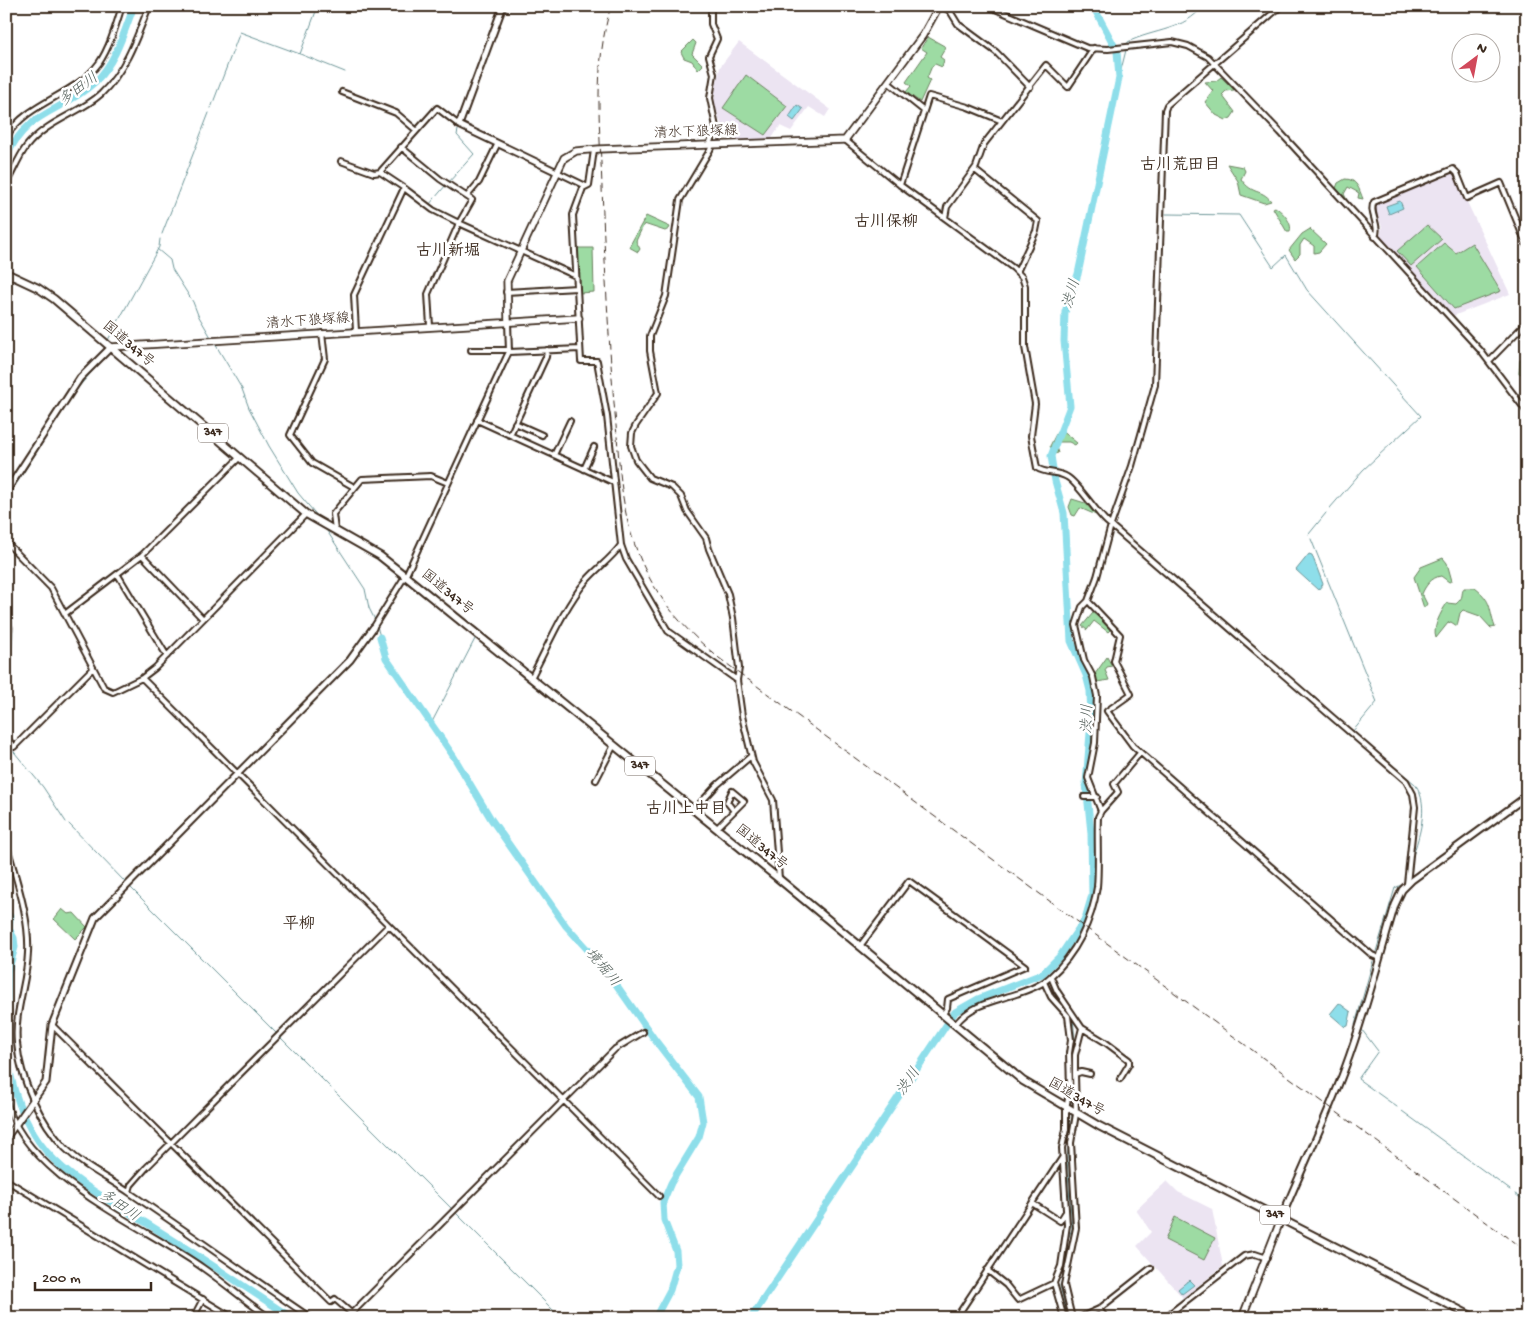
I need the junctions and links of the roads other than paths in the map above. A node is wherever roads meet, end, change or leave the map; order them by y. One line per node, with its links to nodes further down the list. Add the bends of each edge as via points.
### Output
1 (122, 6): 17 (street, via 105,53 92,71 28,113)
2 (149, 6): 27 (street, via 126,62 113,81 93,100 36,136 24,150)
3 (503, 6): 15 (street)
4 (711, 6): 20 (street, via 711,24 717,39 709,56 714,74 710,98 716,127 710,142)
5 (940, 6): 10 (main road); 11 (street, via 996,52)
6 (988, 6): 8 (street)
7 (1282, 6): 9 (street)
8 (1094, 48): 9 (street, via 1180,43 1199,51); 11 (street, via 1068,87 1046,65)
9 (1215, 64): 34 (street); 69 (street, via 1165,110 1155,385)
10 (889, 83): 13 (street); 18 (main road)
11 (1030, 87): 14 (street)
12 (342, 92): 16 (street, via 396,113)
13 (924, 111): 14 (street, via 929,96); 28 (street)
14 (1002, 121): 24 (street, via 984,144)
15 (459, 125): 16 (street, via 437,108); 19 (street)
16 (416, 130): 21 (street)
17 (6, 137)
18 (845, 140): 20 (main road, 清水下狼塚線); 28 (street)
19 (497, 145): 26 (street); 31 (street, via 479,182)
20 (712, 145): 22 (main road, 清水下狼塚線); 86 (street, via 680,200 666,296 650,336 658,393 636,425 631,440 636,460 644,472 676,491 706,538 730,598 739,668)
21 (401, 147): 25 (street); 31 (street, via 448,184)
22 (594, 150): 26 (main road, 清水下狼塚線, via 568,154); 29 (street)
23 (341, 161): 25 (street, via 374,173)
24 (975, 170): 32 (street, via 947,207); 37 (street, via 1038,220)
25 (380, 172): 30 (street)
26 (557, 172): 29 (street); 36 (main road, 清水下狼塚線)
27 (6, 184)
28 (900, 185): 32 (street)
29 (586, 186): 39 (street, via 573,211)
30 (404, 188): 33 (street, via 433,210); 46 (street, via 354,295)
31 (468, 195): 33 (street, via 472,200)
32 (945, 218): 37 (street)
33 (459, 223): 36 (street); 45 (street, via 428,294)
34 (1375, 237): 35 (street, via 1378,231 1372,208 1374,202 1452,169 1457,173 1467,198 1501,183); 53 (street)
35 (1527, 246)
36 (521, 251): 39 (street); 41 (main road, 清水下狼塚線, via 507,281)
37 (1017, 272): 69 (street, via 1025,286 1025,347 1035,404 1032,436 1035,463 1037,468 1058,473 1074,482)
38 (6, 273): 48 (highway, 国道347号 / 347, via 54,299)
39 (576, 276): 40 (street)
40 (577, 288): 41 (street); 42 (street)
41 (506, 292): 43 (main road, 清水下狼塚線)
42 (578, 318): 43 (main road, 清水下狼塚線); 49 (street)
43 (508, 322): 45 (main road, 清水下狼塚線); 52 (street)
44 (1527, 322): 53 (street)
45 (430, 326): 46 (main road, 清水下狼塚線)
46 (356, 331): 47 (main road, 清水下狼塚線)
47 (322, 333): 48 (main road, 清水下狼塚線); 66 (street, via 324,359 290,435 312,463)
48 (111, 347): 62 (highway, 国道347号 / 347); 67 (street, via 80,378)
49 (580, 349): 51 (street); 64 (street, via 581,362 597,361 607,416)
50 (471, 350): 52 (street)
51 (547, 350): 52 (street); 57 (street)
52 (508, 351): 55 (street)
53 (1489, 361): 54 (street)
54 (1527, 412)
55 (477, 420): 58 (street); 65 (street)
56 (570, 421): 61 (street)
57 (515, 423): 58 (street); 59 (street)
58 (510, 435): 61 (street)
59 (542, 436)
60 (594, 447): 63 (street)
61 (554, 455): 63 (street)
62 (240, 457): 68 (highway, 国道347号 / 347); 73 (street)
63 (584, 469): 64 (street)
64 (613, 482): 72 (street)
65 (448, 483): 66 (street, via 431,476 383,476 362,479); 74 (street)
66 (354, 487): 70 (street, via 333,514)
67 (6, 492)
68 (306, 514): 70 (highway, 国道347号 / 347); 79 (street)
69 (1111, 525): 76 (street); 103 (street, via 1406,781 1414,794 1415,806)
70 (335, 530): 74 (highway, 国道347号 / 347, via 380,556)
71 (6, 542): 78 (street, via 51,588)
72 (621, 545): 85 (street, via 577,595); 86 (street, via 638,582 668,631)
73 (142, 555): 75 (street); 79 (street)
74 (404, 575): 80 (street); 85 (highway, 国道347号 / 347)
75 (118, 576): 78 (street); 82 (street)
76 (1088, 601): 90 (street, via 1120,635 1114,661 1131,694 1107,711); 96 (street, via 1082,607 1076,625 1097,696 1095,743 1088,778)
77 (6, 610): 81 (street, via 9,628)
78 (66, 613): 83 (street)
79 (204, 619): 82 (street)
80 (373, 628): 92 (street, via 350,660)
81 (6, 650)
82 (167, 656): 84 (street)
83 (93, 668): 84 (street, via 109,692); 88 (street, via 14,747)
84 (142, 678): 92 (street)
85 (531, 678): 89 (highway, 国道347号 / 347)
86 (737, 680): 91 (street)
87 (6, 738): 88 (street)
88 (8, 743)
89 (614, 745): 93 (street); 97 (highway, 国道347号 / 347)
90 (1140, 753): 99 (street, via 1114,784 1118,792); 106 (street)
91 (751, 756): 97 (street); 102 (street, via 773,800)
92 (236, 774): 104 (street); 111 (street, via 95,918)
93 (596, 780)
94 (1527, 796): 103 (street)
95 (1084, 797): 96 (street)
96 (1097, 797): 99 (street)
97 (694, 810): 100 (highway, 国道347号 / 347)
98 (734, 810): 98 (street, via 744,802 732,792 727,802); 100 (street)
99 (1101, 812): 107 (street, via 1098,817 1097,885 1093,908 1086,928 1069,956)
100 (717, 828): 102 (highway, 国道347号 / 347)
101 (6, 842): 118 (street, via 26,925 28,953 17,1016 17,1043)
102 (779, 879): 105 (highway, 国道347号 / 347)
103 (1407, 884): 106 (street, via 1398,897)
104 (388, 926): 119 (street); 123 (street)
105 (860, 947): 109 (highway, 国道347号 / 347); 109 (street, via 908,881 1025,966 948,999)
106 (1379, 958): 130 (street, via 1346,1067)
107 (1050, 978): 108 (street); 112 (street)
108 (1045, 982): 110 (street, via 967,1011); 120 (street, via 1051,997 1068,1016 1071,1031)
109 (944, 1015): 110 (highway, 国道347号 / 347)
110 (954, 1023): 120 (highway, 国道347号 / 347, via 1022,1081)
111 (52, 1026): 118 (street, via 48,1075); 123 (street)
112 (1082, 1028): 114 (street, via 1075,1055); 116 (street, via 1129,1060 1130,1064)
113 (643, 1032): 119 (street, via 615,1049)
114 (1075, 1074): 115 (street); 120 (street)
115 (1090, 1074)
116 (1120, 1079)
117 (6, 1099): 121 (street)
118 (34, 1101): 121 (street); 126 (street, via 65,1147 100,1175)
119 (563, 1101): 127 (street); 138 (street)
120 (1071, 1111): 124 (street); 130 (highway, 国道347号 / 347); 147 (street, via 1076,1228 1064,1285)
121 (17, 1122): 122 (street); 142 (street, via 38,1155 62,1179 204,1268)
122 (6, 1138)
123 (172, 1142): 126 (street, via 141,1173); 138 (street, via 331,1302 335,1299)
124 (1062, 1158): 128 (street); 129 (street)
125 (7, 1182): 135 (street)
126 (129, 1192): 143 (street)
127 (660, 1196)
128 (1032, 1203): 129 (street, via 1060,1221); 133 (street)
129 (1066, 1212): 134 (street, via 1063,1255)
130 (1281, 1219): 131 (main road); 152 (highway, 国道347号 / 347)
131 (1267, 1258): 150 (street, via 1255,1254 1244,1256); 151 (main road)
132 (1151, 1268): 136 (street)
133 (987, 1270): 134 (street, via 1018,1300); 145 (street)
134 (1054, 1282): 146 (street)
135 (203, 1299): 140 (street); 141 (street)
136 (1099, 1309): 148 (street); 149 (street)
137 (6, 1311): 139 (street)
138 (351, 1313): 144 (street)
139 (12, 1318)
140 (193, 1318)
141 (233, 1318)
142 (270, 1318)
143 (311, 1318)
144 (347, 1318)
145 (956, 1318)
146 (1065, 1318)
147 (1072, 1318)
148 (1079, 1318)
149 (1106, 1318)
150 (1164, 1318)
151 (1242, 1318)
152 (1475, 1318)

